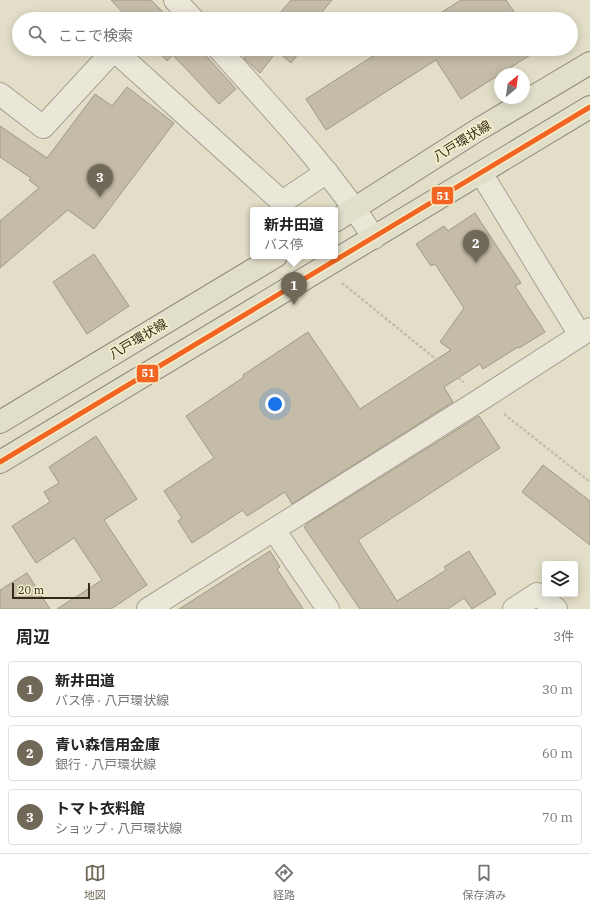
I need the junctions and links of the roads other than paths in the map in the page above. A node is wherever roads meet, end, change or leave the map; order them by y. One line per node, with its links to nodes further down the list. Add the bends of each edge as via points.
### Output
1 (175, 0): 2 (street)
2 (186, 12)
3 (108, 56): 7 (street, via 43,127)
4 (121, 56): 9 (street, via 282,202)
5 (225, 56): 9 (street)
6 (590, 63): 11 (main road, 八戸環状線)
7 (0, 94)
8 (590, 108): 10 (main road)
9 (327, 172): 11 (street)
10 (481, 173): 13 (main road); 15 (street)
11 (355, 209): 12 (main road, 八戸環状線); 13 (street)
12 (338, 219)
13 (374, 238): 17 (main road)
14 (271, 259): 16 (main road, 八戸環状線)
15 (585, 332): 18 (street)
16 (2, 417)
17 (0, 462)
18 (274, 530): 19 (street); 20 (street)
19 (148, 609)
20 (328, 609)
21 (514, 609): 22 (street, via 537,594)
22 (556, 609)

